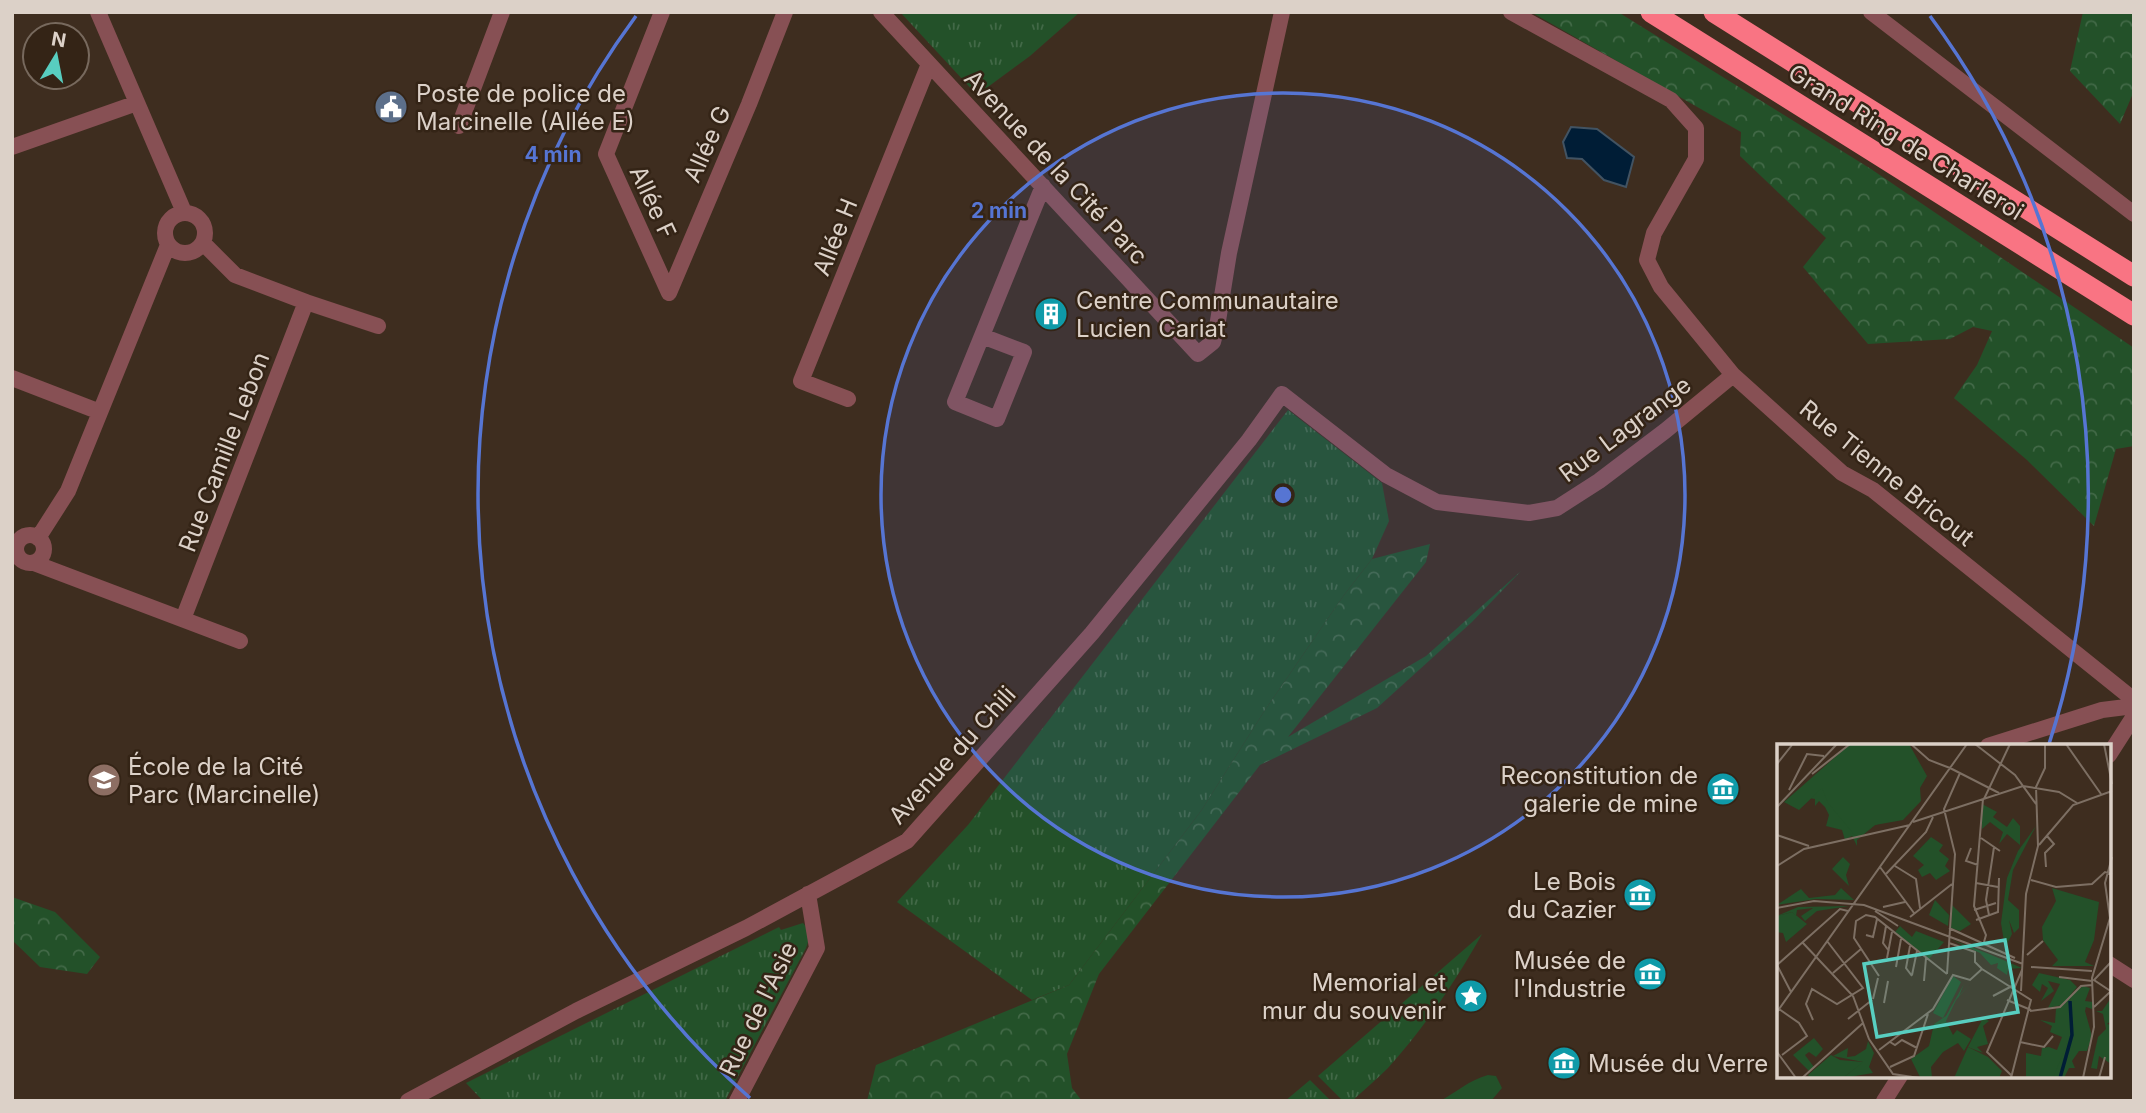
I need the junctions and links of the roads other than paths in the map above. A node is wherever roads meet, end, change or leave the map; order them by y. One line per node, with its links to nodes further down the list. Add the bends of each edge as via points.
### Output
1 (98, 12): 12 (street)
2 (502, 12): 13 (street)
3 (662, 12): 21 (street, Allée F, via 606,154)
4 (785, 12): 21 (street, Allée G)
5 (881, 12): 11 (street, Avenue de la Cité Parc)
6 (1282, 12): 15 (street, Avenue de la Cité Parc, via 1213,342 1198,354)
7 (1511, 12): 26 (street, Rue Tienne Bricout, via 1671,100 1696,128 1696,159 1654,233 1647,260 1661,287)
8 (1651, 12): 23 (highway, Grand Ring de Charleroi)
9 (1714, 12): 20 (highway, Grand Ring de Charleroi)
10 (1871, 12): 17 (street)
11 (929, 64): 15 (street, Avenue de la Cité Parc); 29 (street, Allée H, via 801,381)
12 (137, 103): 14 (street); 16 (street)
13 (458, 126)
14 (12, 147)
15 (1043, 186): 25 (street)
16 (184, 212): 18 (street, via 201,220); 19 (street, via 172,216 165,226)
17 (2134, 214)
18 (203, 243): 19 (street, via 186,253); 22 (street, via 235,275)
19 (168, 244): 30 (street)
20 (2134, 276)
21 (669, 293)
22 (306, 302): 24 (street); 34 (street, Rue Camille Lebon)
23 (2134, 315)
24 (378, 326)
25 (982, 335): 25 (street, via 956,402 998,419 1024,352)
26 (1733, 375): 28 (street, Rue Lagrange, via 1599,481 1557,508 1529,513 1437,502 1386,475); 36 (street, Rue Tienne Bricout, via 1842,473 1873,490)
27 (12, 378): 30 (street)
28 (1282, 394): 43 (street, Avenue du Chili, via 1092,633 907,841)
29 (848, 399)
30 (100, 412): 31 (street, via 68,491)
31 (38, 538): 32 (street, via 21,539); 33 (street, via 44,552)
32 (14, 551): 33 (street, via 23,561)
33 (34, 563): 34 (street)
34 (183, 619): 35 (street)
35 (240, 641)
36 (2134, 700)
37 (2134, 706): 39 (street)
38 (2134, 716): 42 (street)
39 (2036, 729): 40 (street); 41 (street)
40 (1994, 744)
41 (2018, 744)
42 (2111, 752)
43 (808, 894): 47 (street, Avenue du Chili, via 576,1010); 48 (street, Rue de l'Asie, via 817,948)
44 (2111, 965): 45 (street)
45 (2134, 980)
46 (1899, 1078): 49 (street)
47 (408, 1101)
48 (737, 1101)
49 (1884, 1101)

